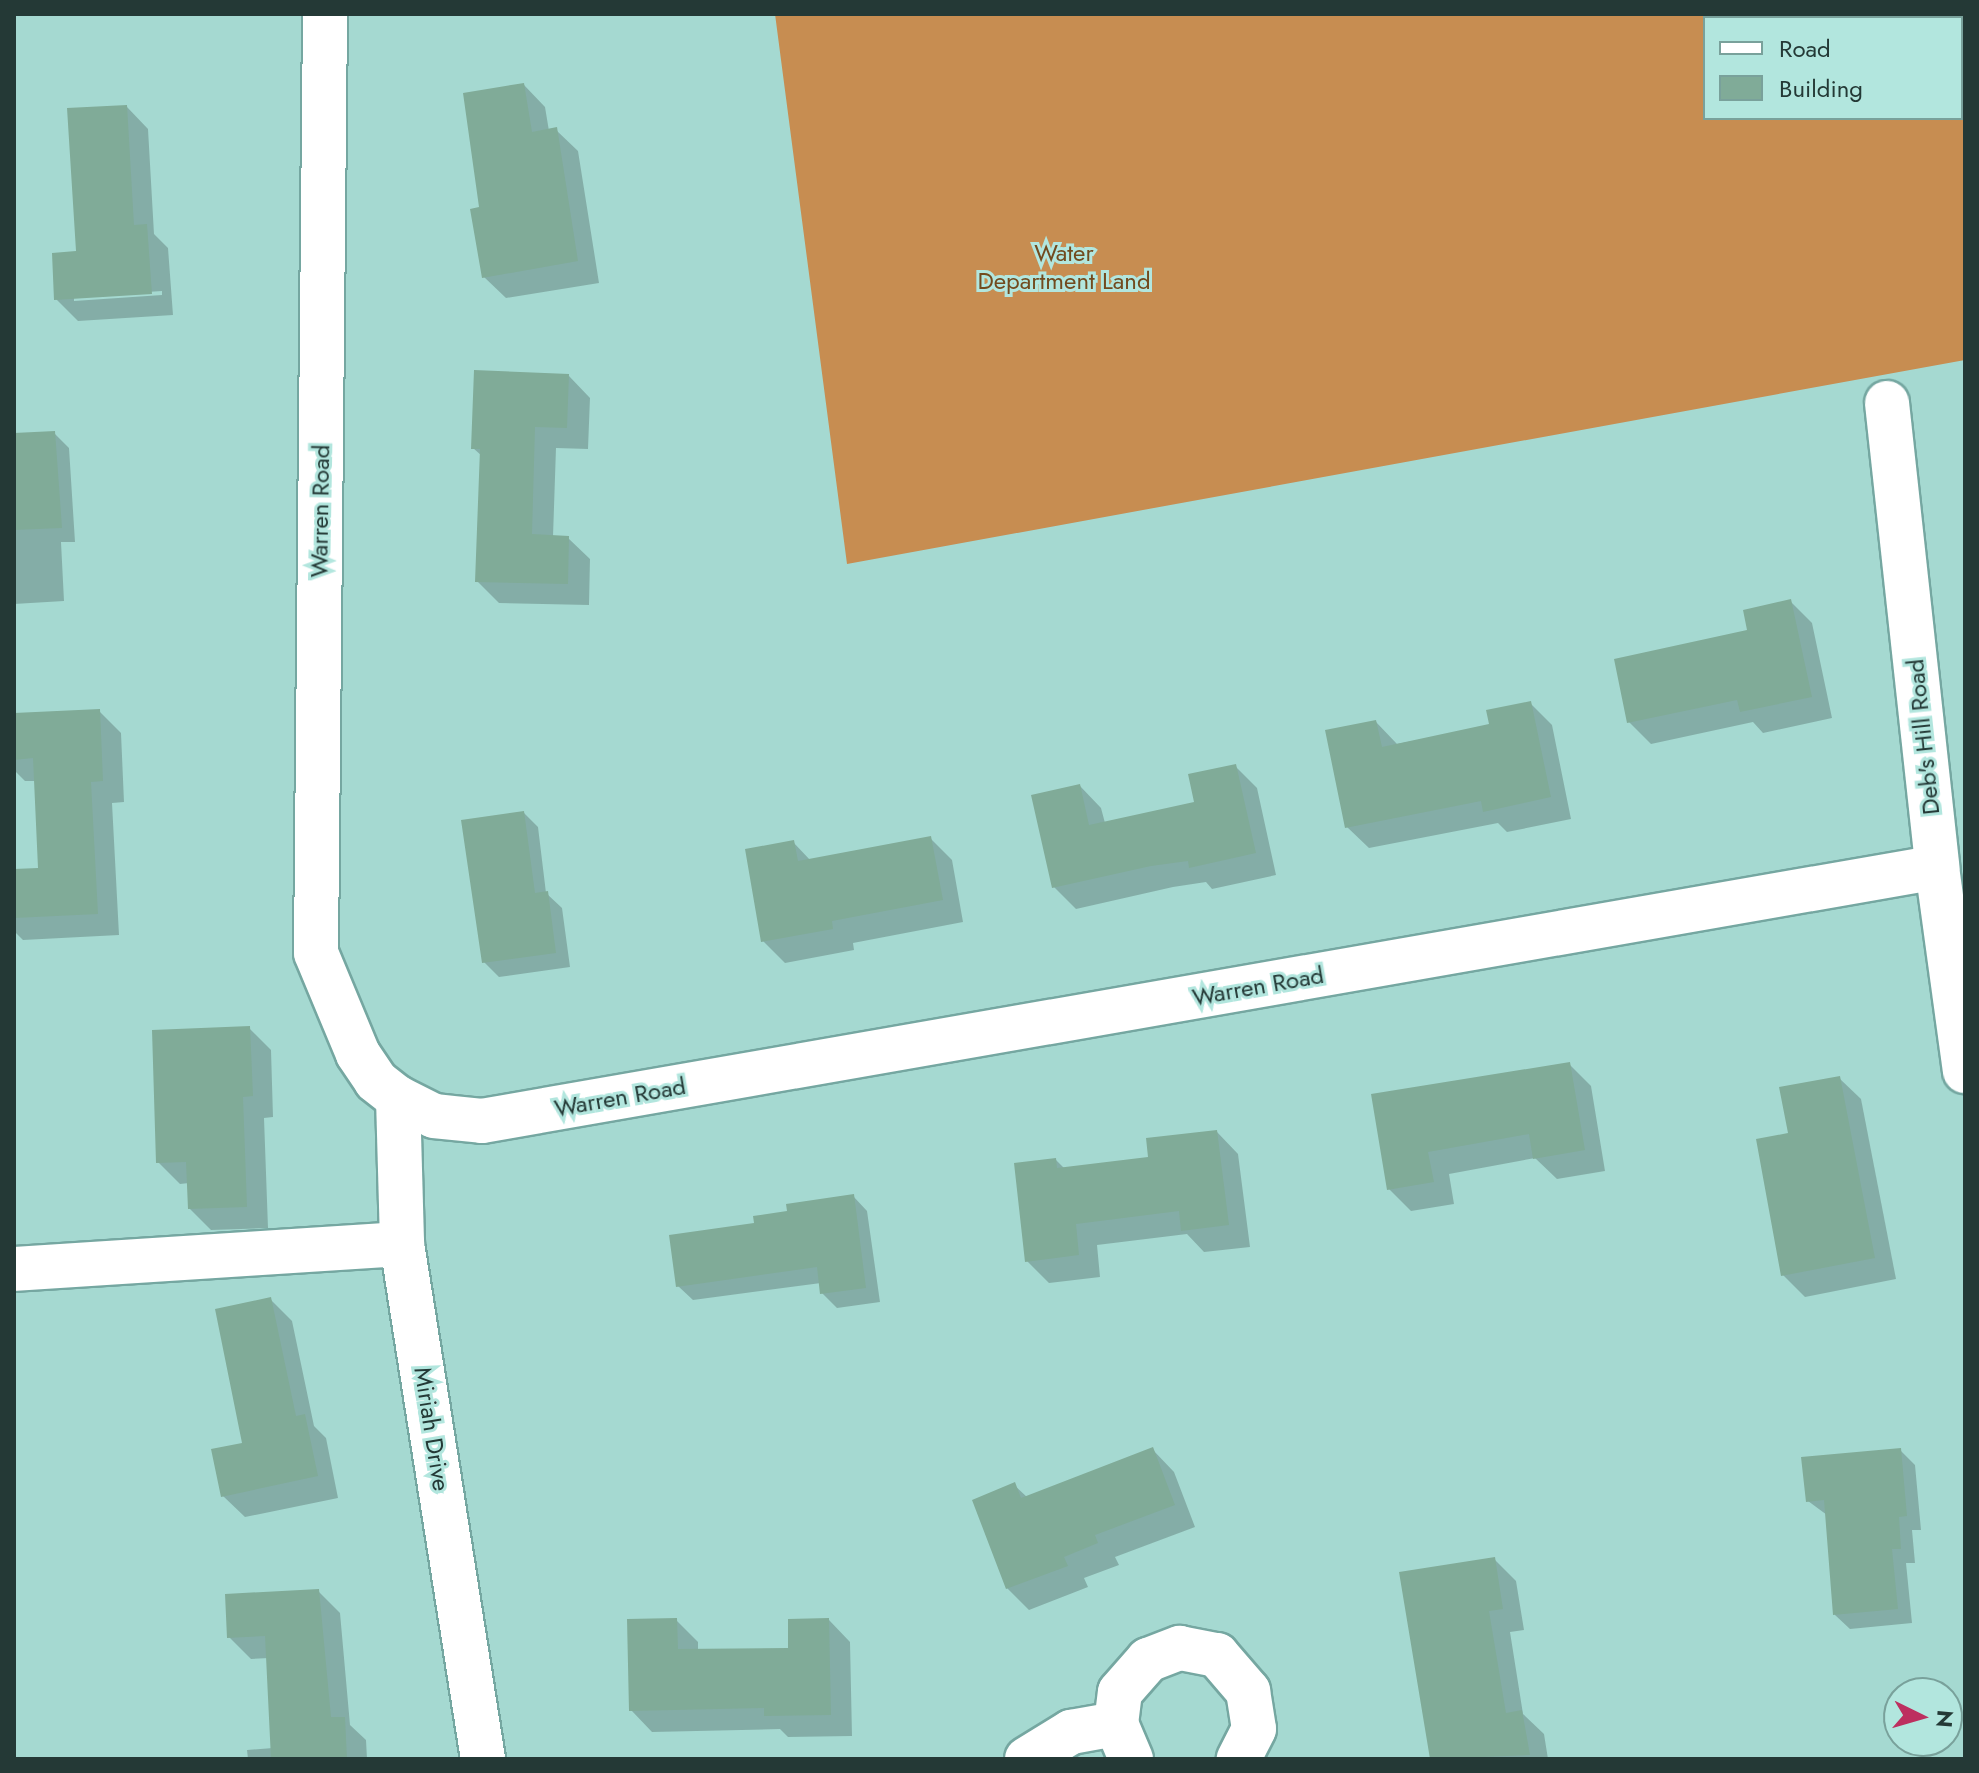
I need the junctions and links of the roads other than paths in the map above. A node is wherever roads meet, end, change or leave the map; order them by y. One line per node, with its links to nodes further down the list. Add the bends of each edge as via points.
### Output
1 (325, 14): 5 (street, Warren Road, via 316,953 358,1054 376,1081)
2 (1887, 403): 3 (street, Deb's Hill Road)
3 (1937, 867): 4 (street, Deb's Hill Road); 5 (street, Warren Road, via 482,1121 434,1116)
4 (1965, 1071)
5 (398, 1098): 6 (street, Miriah Drive)
6 (402, 1244): 7 (street); 9 (street, Miriah Drive)
7 (14, 1269)
8 (1123, 1742): 10 (street, via 1071,1732); 11 (street, via 1120,1692 1148,1660 1180,1648 1217,1655 1240,1677 1254,1729)
9 (483, 1759)
10 (1027, 1759)
11 (1239, 1759)

